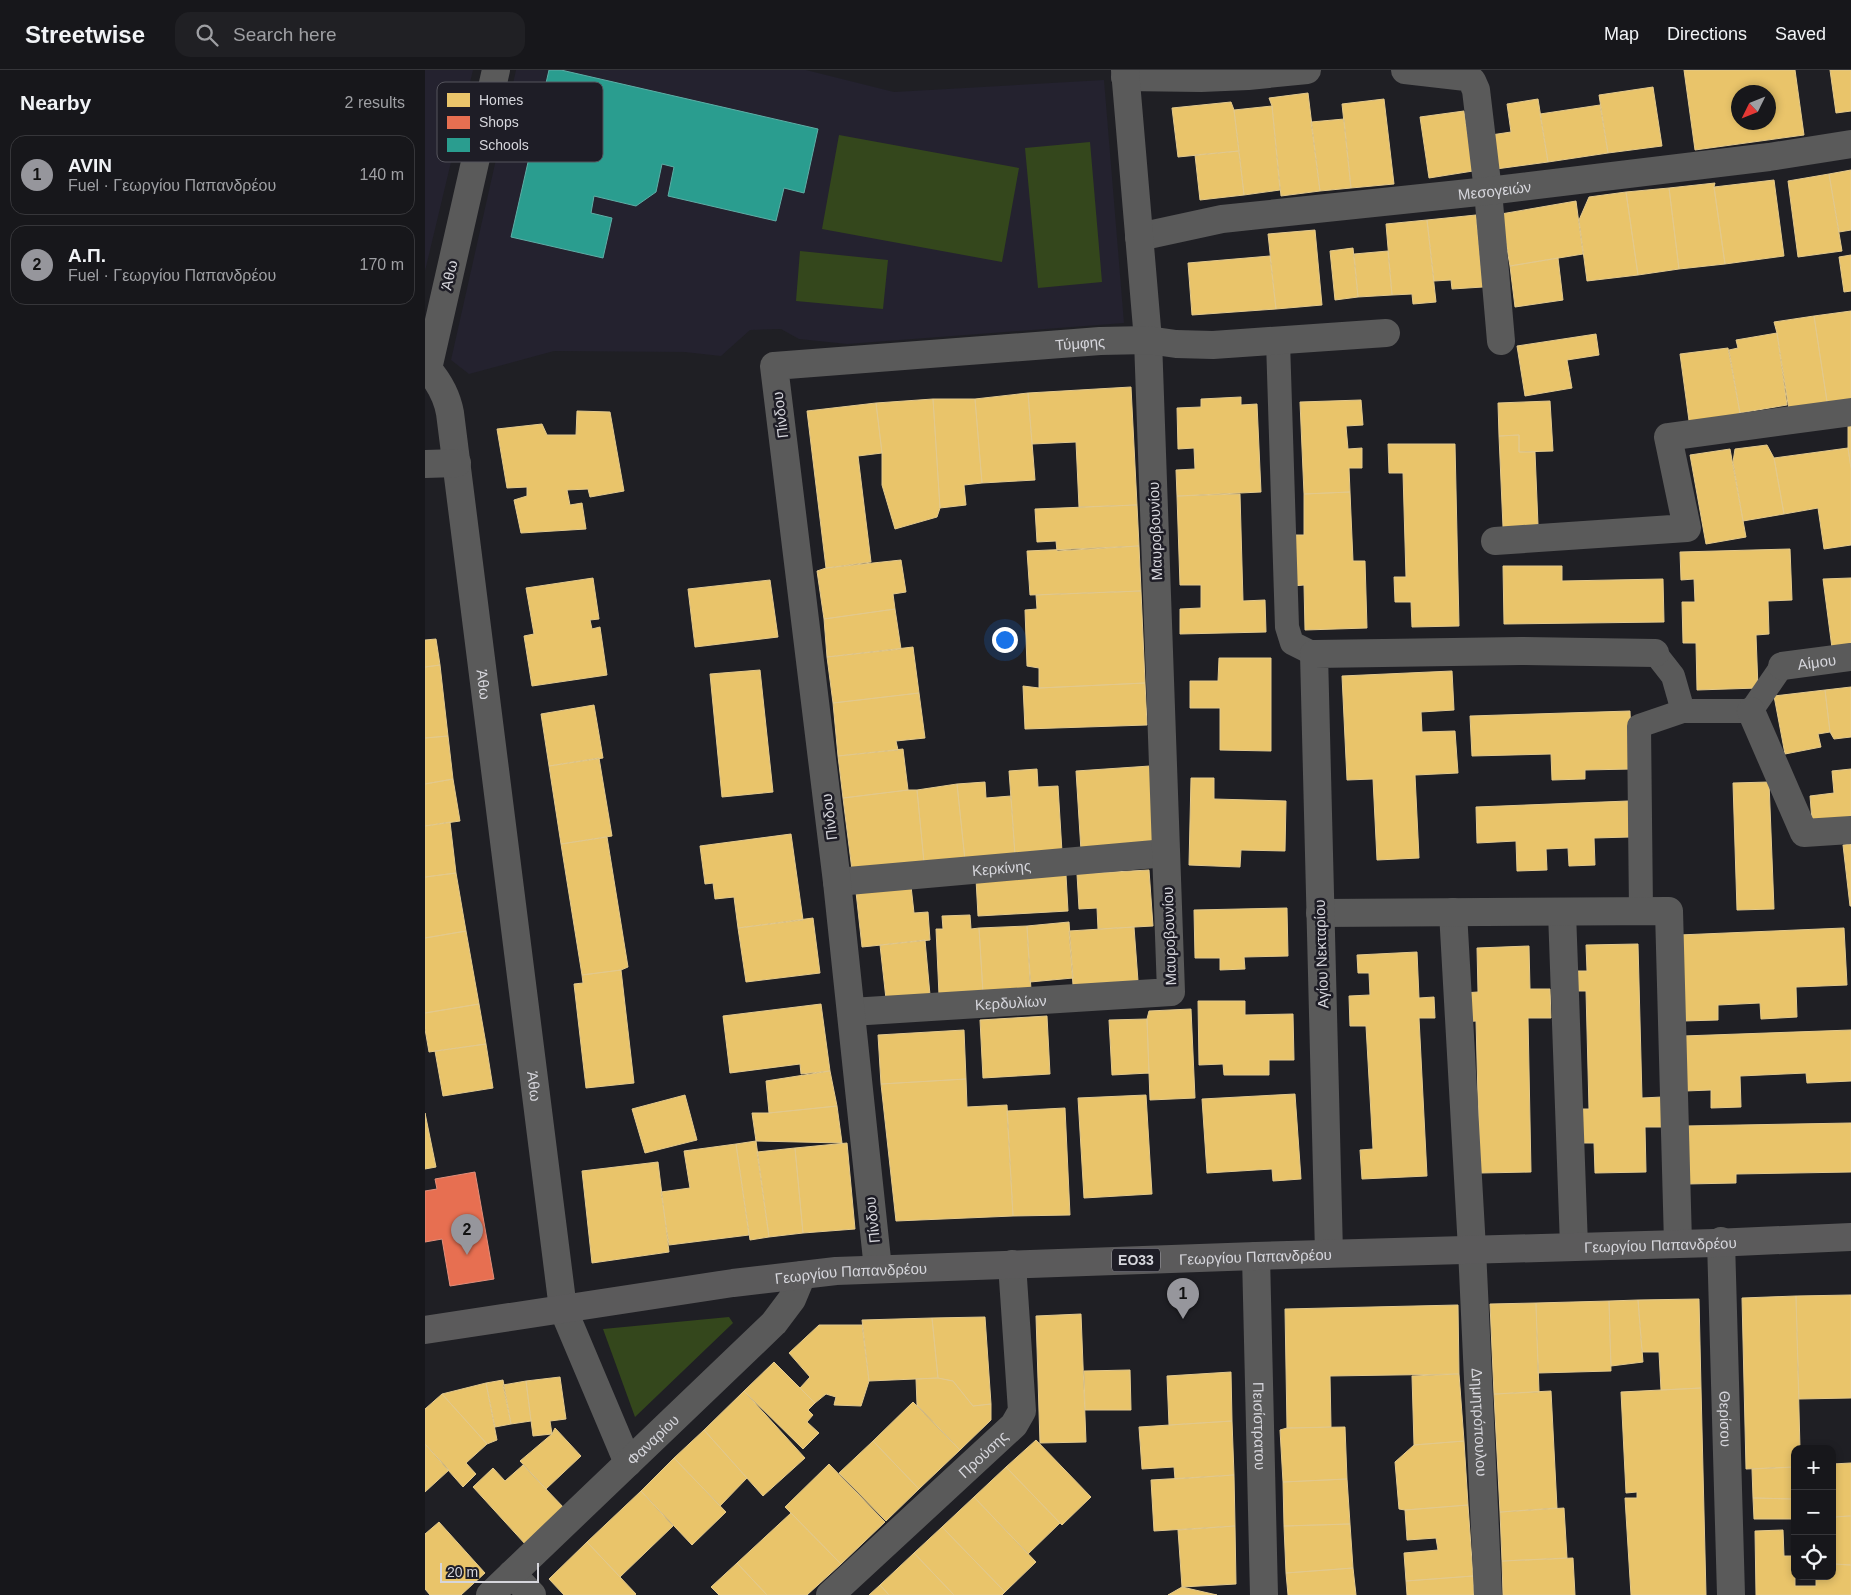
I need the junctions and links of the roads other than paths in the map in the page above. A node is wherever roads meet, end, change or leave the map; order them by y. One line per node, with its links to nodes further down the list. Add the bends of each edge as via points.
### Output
1 (1307, 70): 3 (street, via 1201,78)
2 (1405, 70): 6 (street, via 1466,77 1475,86)
3 (1125, 74): 7 (street, Μαυροβουνίου)
4 (1851, 144): 6 (street, Μεσογειών)
5 (475, 162): 13 (street, Άθω)
6 (1488, 191): 7 (street, Μεσογειών, via 1222,219); 11 (street)
7 (1139, 237): 9 (street, Μαυροβουνίου)
8 (1386, 333): 10 (street, Τύμφης)
9 (1148, 340): 10 (street, Τύμφης, via 1213,345); 12 (street, Τύμφης, via 1100,340); 25 (street, Μαυροβουνίου)
10 (1278, 341): 19 (street, via 1287,627 1292,643)
11 (1501, 341)
12 (773, 366): 26 (street, Πίνδου)
13 (427, 368): 15 (street, Άθω, via 447,399)
14 (1851, 412): 17 (street, via 1668,437 1687,528)
15 (457, 463): 16 (street); 43 (street, Άθω)
16 (425, 464)
17 (1495, 541)
18 (1655, 653): 19 (street); 22 (street, via 1673,676)
19 (1314, 654): 30 (street, Αγίου Νεκταρίου)
20 (1851, 657): 21 (street, Αίμου)
21 (1781, 666): 23 (street)
22 (1683, 711): 23 (street); 27 (street, via 1639,726)
23 (1751, 711): 24 (street, via 1804,833)
24 (1851, 830)
25 (1166, 853): 26 (street, Κερκίνης); 31 (street, Μαυροβουνίου)
26 (837, 882): 32 (street, Πίνδου)
27 (1641, 911): 29 (street); 35 (street, via 1669,911)
28 (1453, 912): 29 (street); 30 (street); 37 (street, Δημητρόπουλου)
29 (1562, 912): 36 (street)
30 (1320, 913): 38 (street, Αγίου Νεκταρίου)
31 (1171, 992): 32 (street, Κερδυλίων)
32 (851, 1012): 41 (street, Πίνδου)
33 (1851, 1237): 34 (main road, Γεωργίου Παπανδρέου / ΕΟ33)
34 (1721, 1241): 35 (main road, Γεωργίου Παπανδρέου / ΕΟ33); 52 (street, Θερίσου)
35 (1679, 1243): 36 (main road, Γεωργίου Παπανδρέου / ΕΟ33)
36 (1574, 1246): 37 (main road, Γεωργίου Παπανδρέου / ΕΟ33)
37 (1472, 1249): 38 (main road, Γεωργίου Παπανδρέου / ΕΟ33); 51 (street, Δημητρόπουλου)
38 (1329, 1253): 39 (main road, Γεωργίου Παπανδρέου / ΕΟ33)
39 (1256, 1256): 40 (main road, Γεωργίου Παπανδρέου / ΕΟ33); 50 (street, Πεισίστρατου)
40 (1012, 1264): 41 (main road, Γεωργίου Παπανδρέου / ΕΟ33); 49 (street, Προύσης, via 1022,1411 1014,1424)
41 (878, 1269): 42 (main road, Γεωργίου Παπανδρέου / ΕΟ33)
42 (802, 1274): 43 (main road, Γεωργίου Παπανδρέου / ΕΟ33); 45 (street, Φαναρίου, via 792,1298 774,1323)
43 (563, 1309): 44 (main road, Γεωργίου Παπανδρέου / ΕΟ33); 45 (street, Άθω)
44 (425, 1330)
45 (628, 1463): 46 (street, Φαναρίου)
46 (512, 1574): 47 (street, Φαναρίου); 48 (street)
47 (490, 1595)
48 (532, 1595)
49 (830, 1595)
50 (1264, 1595)
51 (1488, 1595)
52 (1731, 1595)

